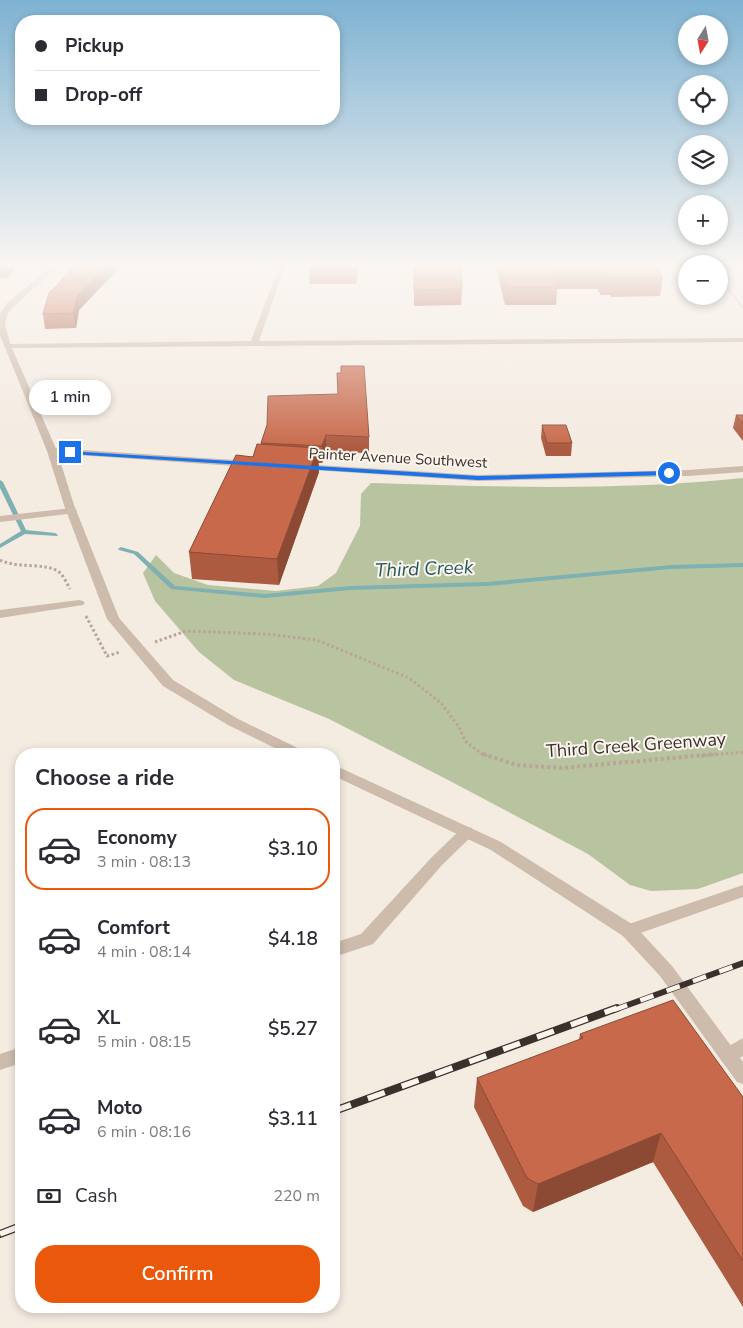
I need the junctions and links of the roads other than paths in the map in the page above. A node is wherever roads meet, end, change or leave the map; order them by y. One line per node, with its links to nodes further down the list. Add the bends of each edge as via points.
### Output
1 (1, 325): 5 (street)
2 (261, 325): 4 (street)
3 (743, 340): 4 (street)
4 (254, 343): 5 (street)
5 (7, 346): 6 (street)
6 (52, 451): 7 (street); 10 (street)
7 (258, 464)
8 (288, 466): 9 (street, Painter Avenue Southwest, via 478,478)
9 (743, 469)
10 (72, 511): 11 (street); 14 (street, via 113,619 168,682 233,722)
11 (0, 519)
12 (79, 603): 13 (street)
13 (0, 614)
14 (287, 748)
15 (340, 773): 16 (street)
16 (467, 832): 18 (street, via 496,846); 19 (street, via 367,940)
17 (743, 891): 18 (street)
18 (629, 931): 20 (street)
19 (340, 948)
20 (736, 1051): 23 (street)
21 (15, 1057): 22 (street)
22 (0, 1062)
23 (743, 1076)

